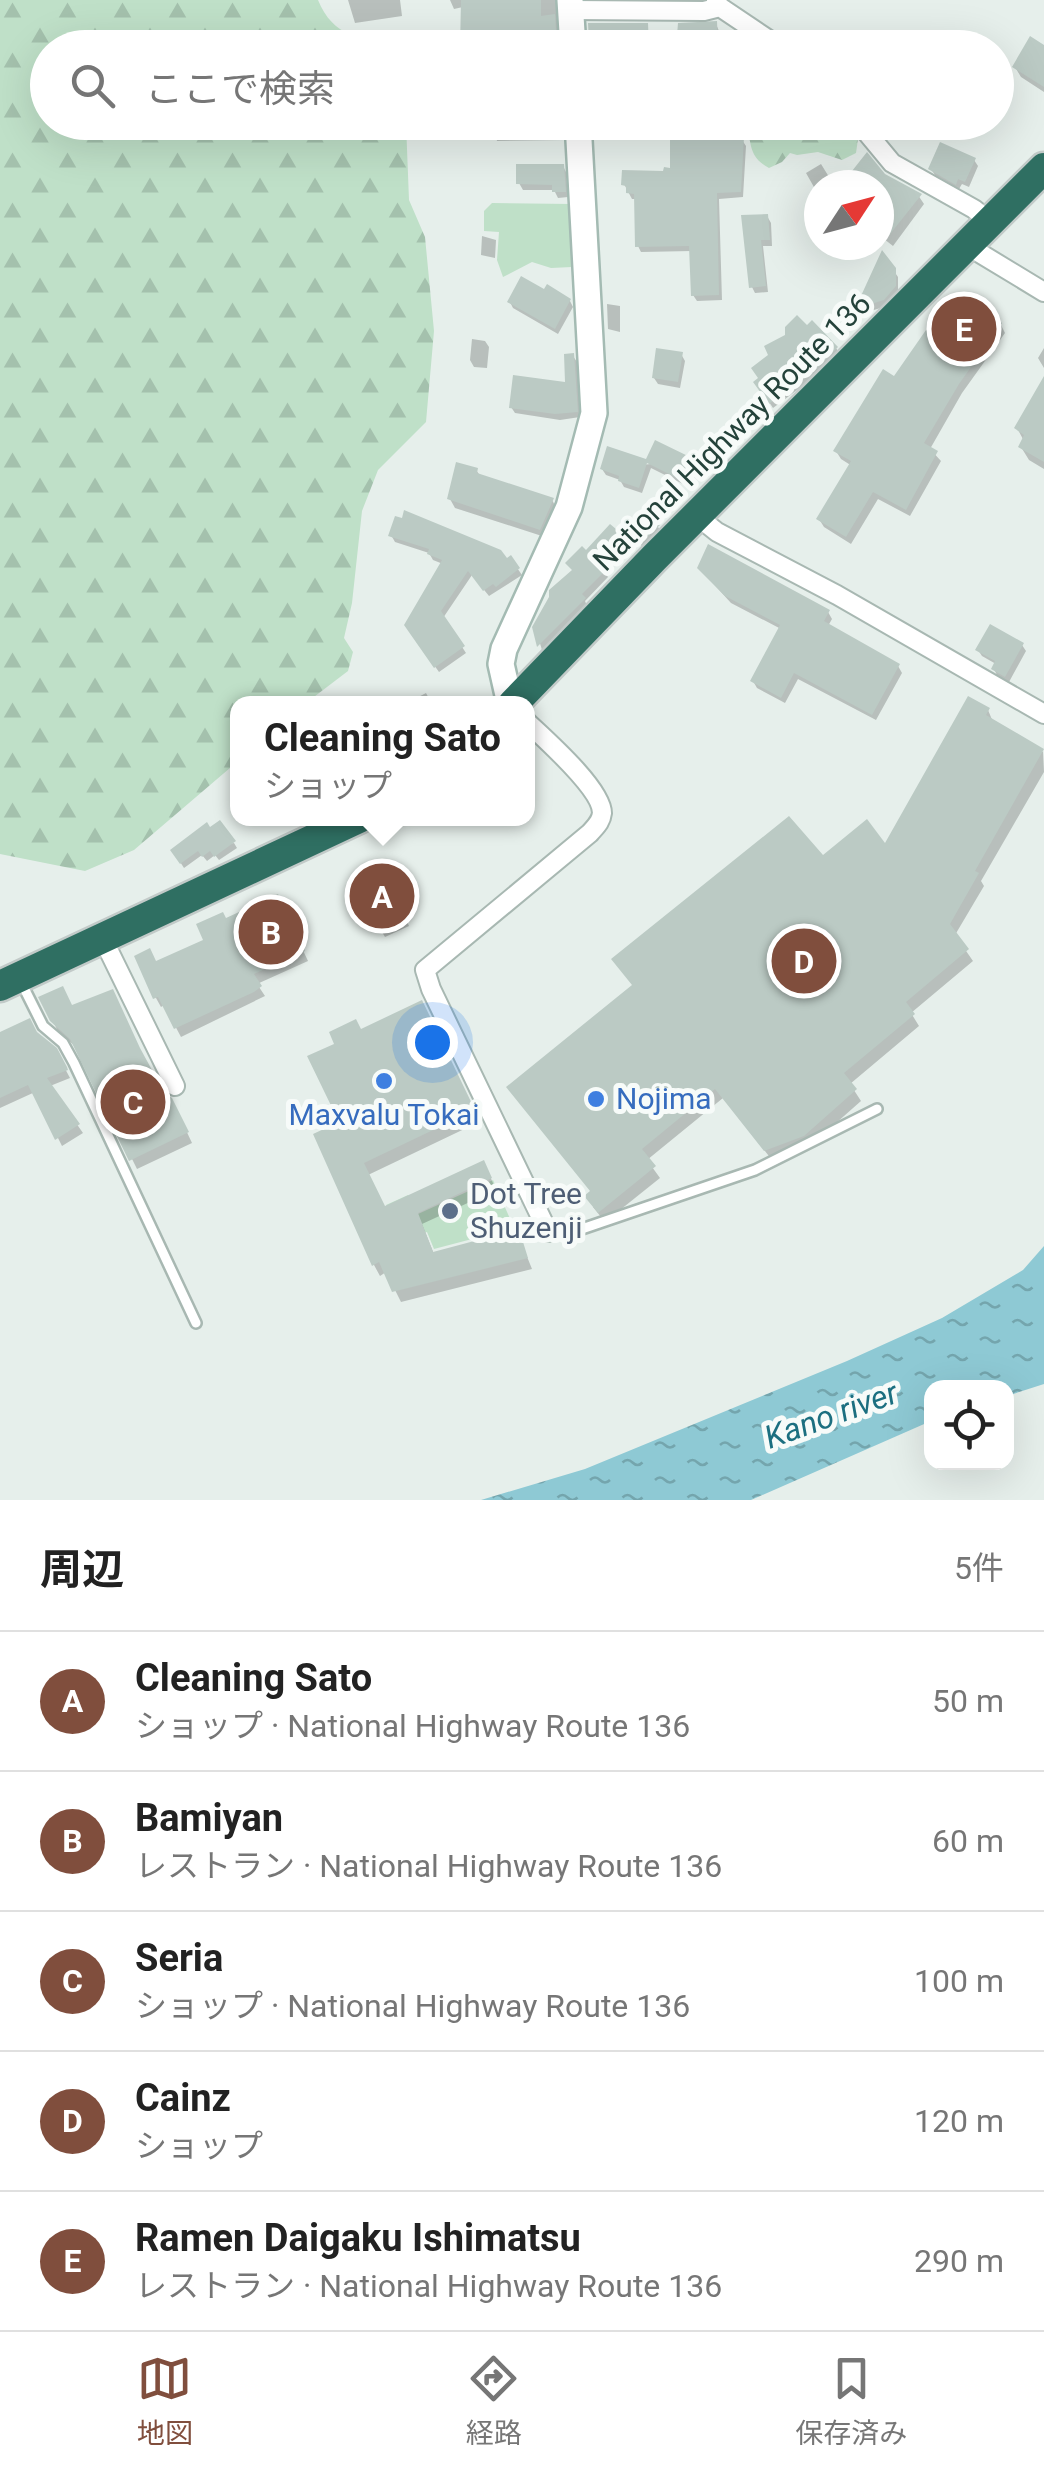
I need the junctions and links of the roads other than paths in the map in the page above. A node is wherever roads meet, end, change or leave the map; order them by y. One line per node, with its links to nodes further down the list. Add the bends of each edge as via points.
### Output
1 (718, 4): 2 (street, via 704,11); 4 (street)
2 (571, 5): 3 (main road)
3 (573, 30)
4 (755, 30)
5 (579, 140): 12 (main road, via 594,413 569,507 504,650)
6 (873, 140): 8 (street, via 892,163)
7 (1044, 168): 8 (highway, National Highway Route 136)
8 (990, 222): 9 (highway, National Highway Route 136)
9 (968, 246): 10 (street); 11 (highway, National Highway Route 136)
10 (1044, 292)
11 (698, 516): 13 (highway, National Highway Route 136); 14 (street)
12 (510, 696)
13 (520, 696)
14 (1044, 714)
15 (535, 730): 21 (street, via 590,787 602,808 600,820 425,970)
16 (341, 826): 17 (highway)
17 (102, 937): 18 (highway); 19 (street)
18 (10, 981): 22 (lane, via 64,1043)
19 (175, 1086)
20 (877, 1109): 21 (lane, via 755,1170 570,1233)
21 (548, 1232)
22 (196, 1323)

